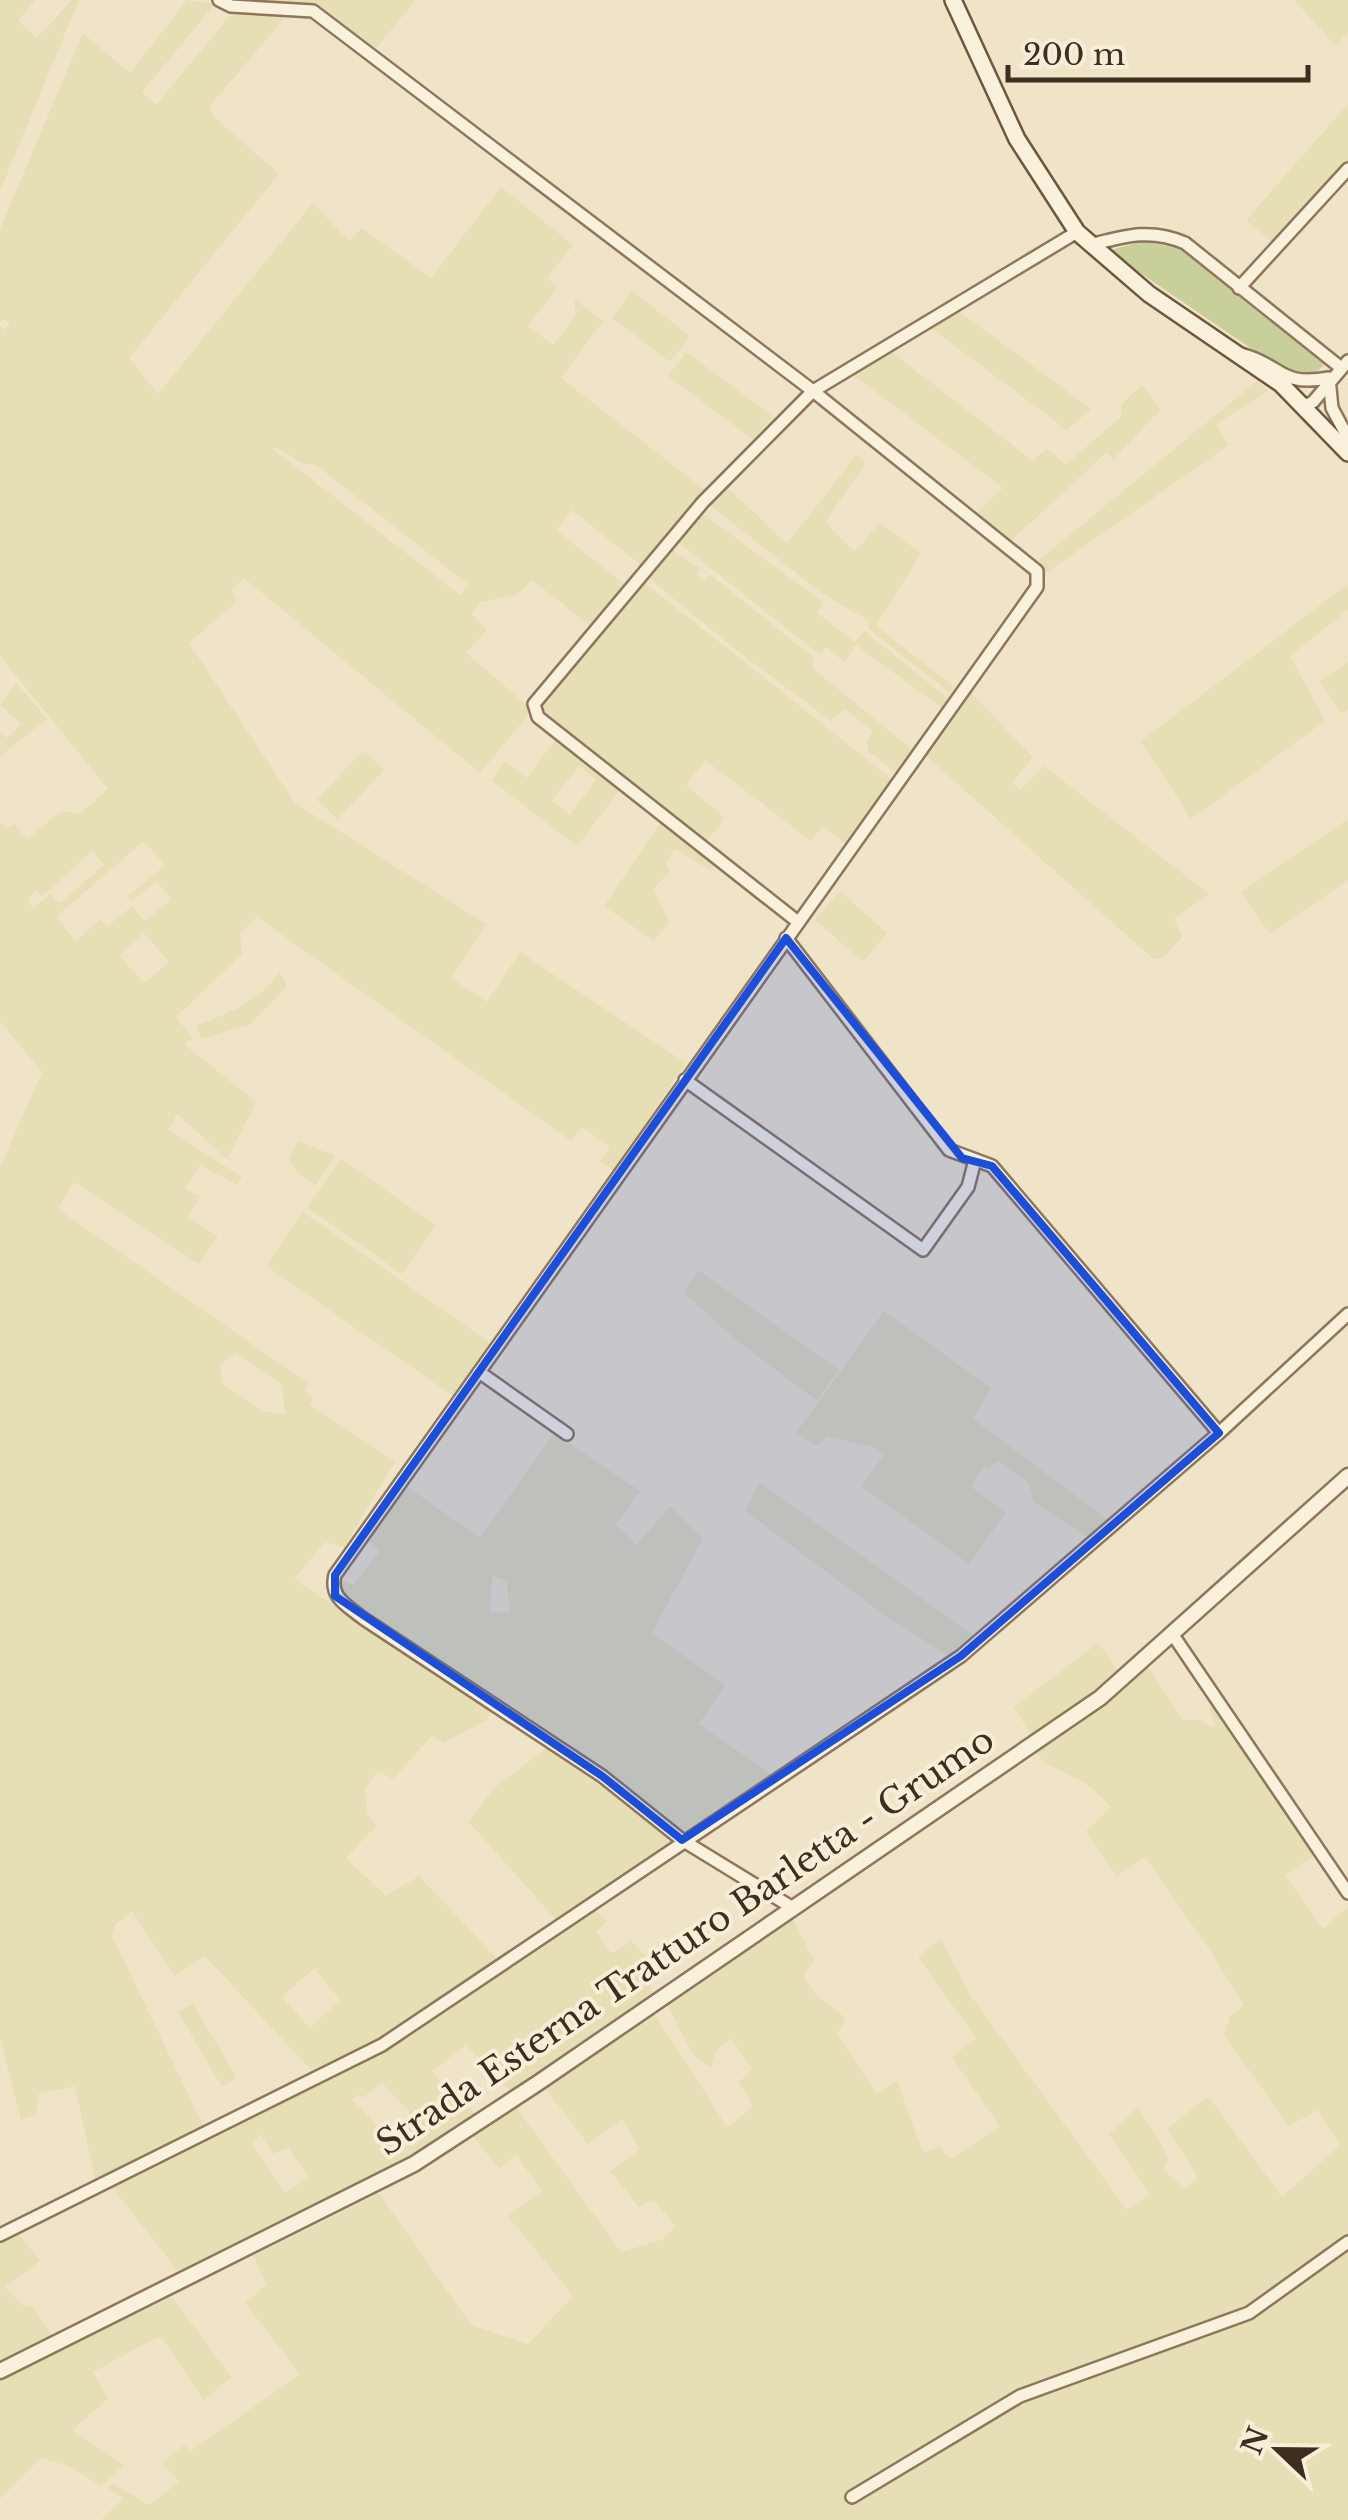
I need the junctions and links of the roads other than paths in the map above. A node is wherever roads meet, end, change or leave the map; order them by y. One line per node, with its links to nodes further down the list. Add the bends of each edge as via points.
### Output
1 (219, 0): 10 (street, via 313,11)
2 (953, 0): 4 (main road, via 1017,139)
3 (1348, 170): 6 (street)
4 (1077, 232): 5 (main road); 10 (street)
5 (1090, 245): 6 (street, via 1164,234); 7 (main road)
6 (1239, 288): 8 (street)
7 (1237, 353): 9 (street, via 1258,358 1284,378); 11 (main road)
8 (1344, 364): 9 (street)
9 (1329, 378): 11 (street); 12 (street, via 1332,408)
10 (812, 391): 14 (street, via 1037,571 1037,587); 14 (street, via 703,502 540,694 534,711)
11 (1304, 406): 13 (main road)
12 (1348, 438)
13 (1348, 453)
14 (798, 922): 15 (street)
15 (786, 938): 16 (street); 17 (street, via 949,1150)
16 (685, 1080): 17 (street, via 923,1250 968,1187); 19 (street)
17 (976, 1160): 21 (street, via 992,1166)
18 (1348, 1314): 21 (street)
19 (479, 1372): 20 (street); 24 (street, via 335,1574 335,1596 602,1776)
20 (568, 1434)
21 (1220, 1434): 24 (street, via 961,1656)
22 (1348, 1476): 23 (street, Strada Esterna Tratturo Barletta - Grumo)
23 (1174, 1635): 25 (street); 26 (street, Strada Esterna Tratturo Barletta - Grumo, via 1100,1698)
24 (682, 1840): 26 (street); 27 (street, via 382,2045)
25 (1348, 1893)
26 (793, 1908): 29 (street, Strada Esterna Tratturo Barletta - Grumo, via 414,2164)
27 (0, 2234)
28 (1348, 2242): 30 (street, via 1248,2314 1020,2396)
29 (0, 2371)
30 (852, 2497)

